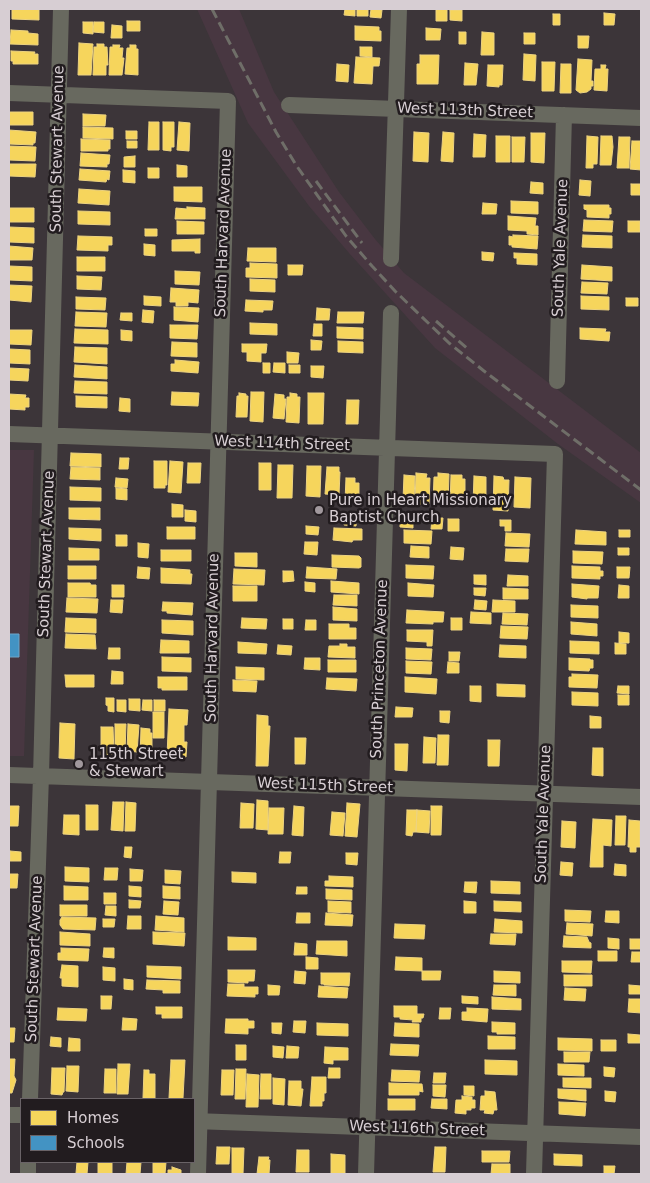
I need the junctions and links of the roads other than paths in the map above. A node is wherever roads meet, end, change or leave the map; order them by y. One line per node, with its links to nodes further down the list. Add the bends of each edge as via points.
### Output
1 (61, 9): 4 (street, South Stewart Avenue)
2 (399, 9): 6 (street)
3 (9, 93): 4 (street)
4 (59, 95): 13 (street, South Stewart Avenue); 14 (street, South Harvard Avenue, via 228,101)
5 (289, 105): 6 (street, West 113th Street)
6 (396, 109): 7 (street, West 113th Street); 9 (street)
7 (564, 115): 8 (street, West 113th Street); 11 (street, South Yale Avenue)
8 (641, 118)
9 (391, 259)
10 (391, 313): 15 (street, South Princeton Avenue)
11 (557, 381)
12 (9, 434): 13 (street, West 114th Street)
13 (50, 436): 14 (street, West 114th Street); 18 (street, South Stewart Avenue)
14 (218, 442): 15 (street, West 114th Street); 19 (street, South Harvard Avenue)
15 (387, 448): 16 (street, West 114th Street); 20 (street, South Princeton Avenue)
16 (555, 454): 21 (street, South Yale Avenue)
17 (9, 775): 18 (street, West 115th Street)
18 (41, 776): 19 (street, West 115th Street); 23 (street, South Stewart Avenue)
19 (210, 782): 20 (street, West 115th Street); 24 (street, South Harvard Avenue)
20 (377, 788): 21 (street, West 115th Street); 25 (street, South Princeton Avenue)
21 (545, 794): 22 (street, West 115th Street); 26 (street, South Yale Avenue)
22 (641, 797)
23 (30, 1098)
24 (196, 1121): 25 (street, West 116th Street); 28 (street, South Harvard Avenue)
25 (367, 1127): 26 (street, West 116th Street); 29 (street, South Princeton Avenue)
26 (535, 1133): 27 (street, West 116th Street); 30 (street, South Yale Avenue)
27 (641, 1137)
28 (198, 1174)
29 (366, 1174)
30 (534, 1174)

